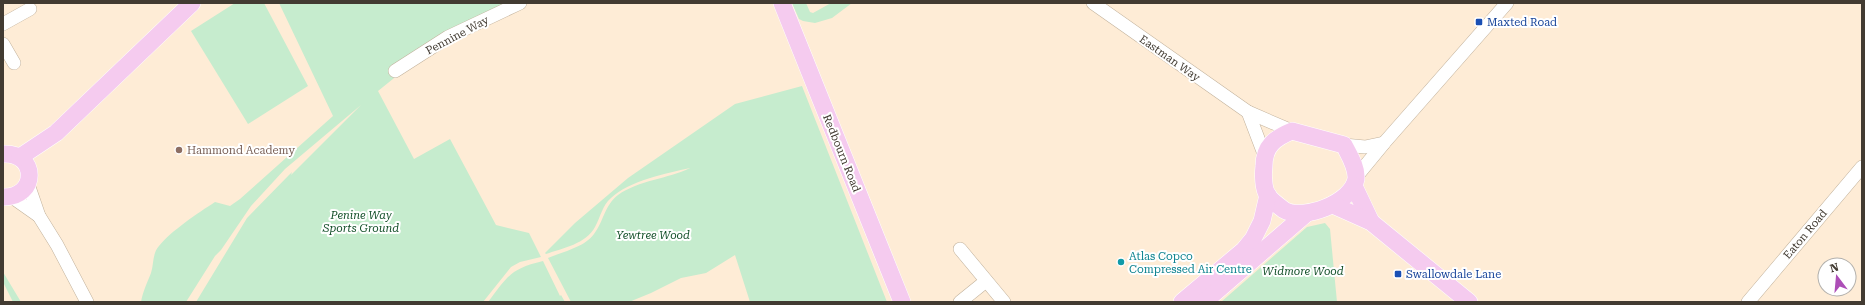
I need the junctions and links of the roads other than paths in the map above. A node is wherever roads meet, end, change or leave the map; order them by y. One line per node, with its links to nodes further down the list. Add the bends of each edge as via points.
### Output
1 (192, 3): 13 (main road)
2 (520, 3): 10 (street, Pennine Way, via 448,38)
3 (782, 3): 31 (main road, Redbourn Road)
4 (1093, 3): 11 (street, Eastman Way)
5 (1507, 3): 14 (street)
6 (30, 9): 7 (street)
7 (3, 24)
8 (3, 44): 9 (street)
9 (14, 63)
10 (395, 71)
11 (1248, 112): 12 (street, Eastman Way); 17 (street)
12 (1292, 131): 15 (main road); 17 (main road, via 1270,145)
13 (56, 133): 18 (main road); 20 (main road)
14 (1384, 143): 15 (street, via 1365,147); 21 (street)
15 (1344, 145): 21 (main road, via 1352,160)
16 (3, 154): 18 (main road, via 10,153)
17 (1264, 154): 22 (main road, via 1263,175)
18 (20, 157): 20 (main road, via 25,162)
19 (1862, 167): 37 (street, Eaton Road)
20 (29, 179): 23 (main road, via 21,193); 26 (street)
21 (1355, 182): 24 (main road, via 1345,197); 27 (main road)
22 (1268, 195): 25 (main road, via 1285,210); 34 (main road, via 1262,221 1253,240)
23 (7, 197): 26 (street)
24 (1333, 205): 25 (main road); 27 (main road)
25 (1307, 213): 35 (main road)
26 (39, 216): 30 (street)
27 (1371, 222): 36 (main road)
28 (960, 249): 29 (street)
29 (986, 280): 32 (street); 33 (street)
30 (87, 302)
31 (902, 302)
32 (960, 302)
33 (1004, 302)
34 (1182, 302)
35 (1204, 302)
36 (1469, 302)
37 (1748, 302)

